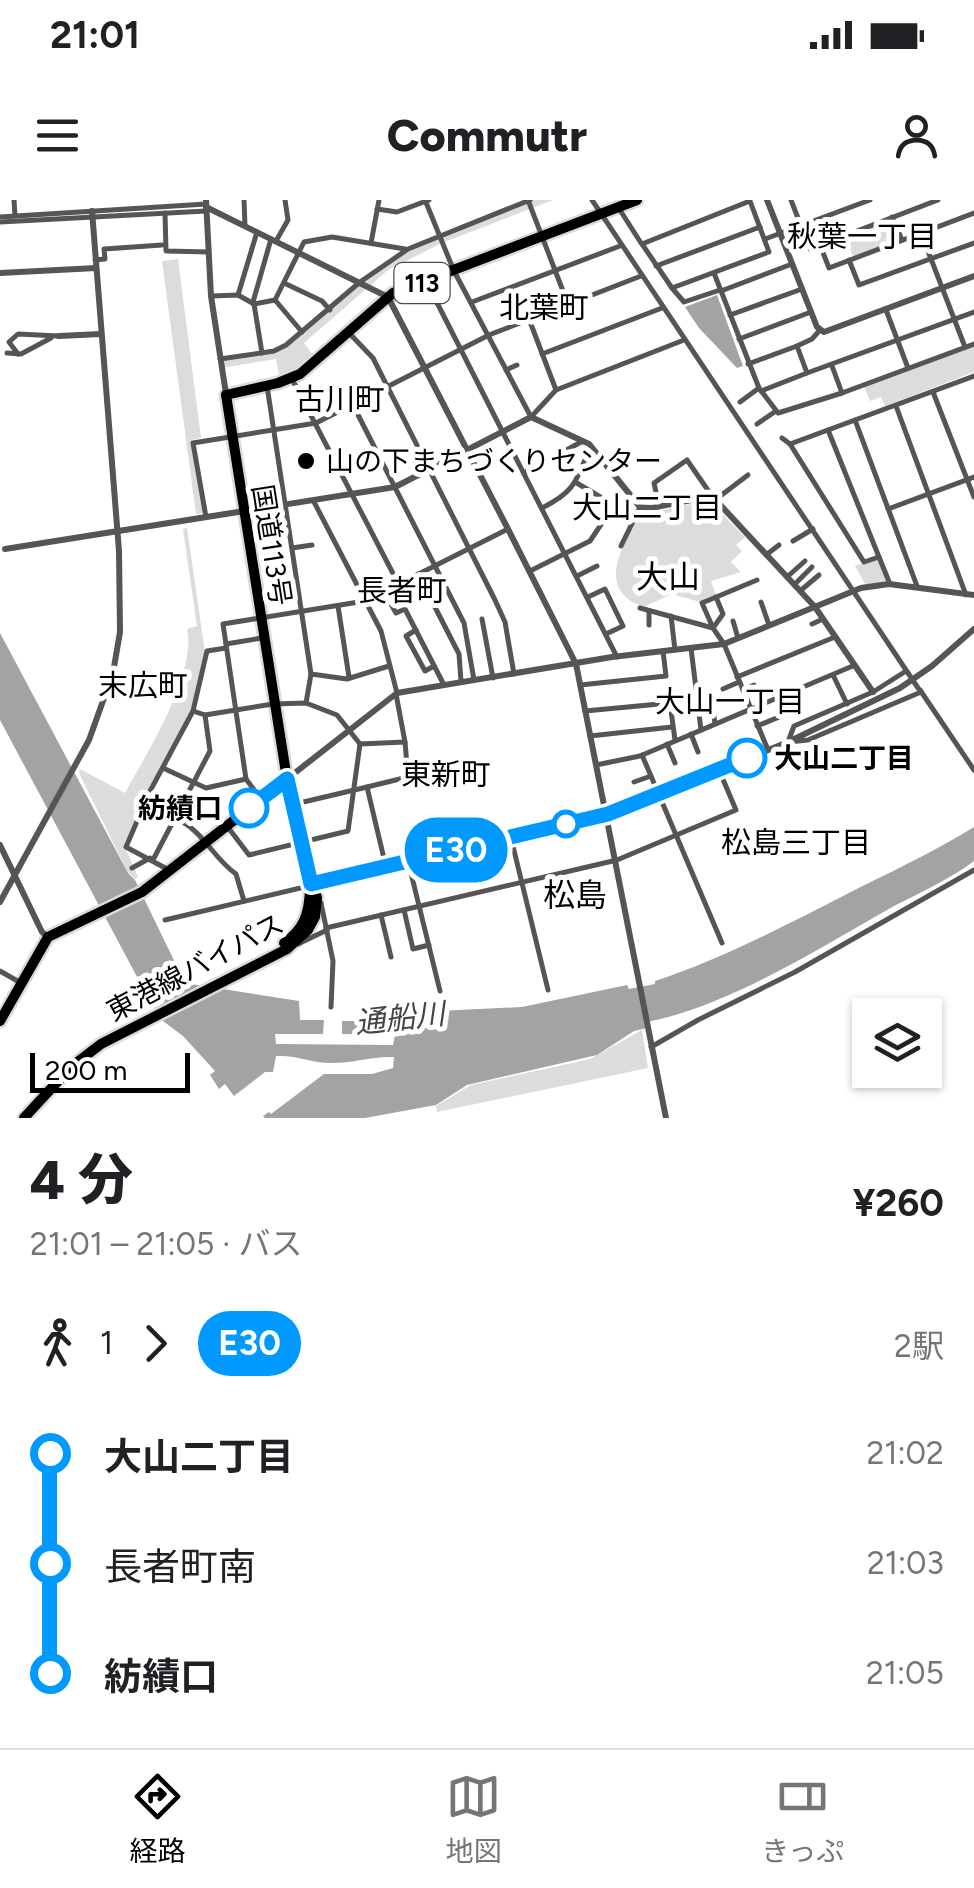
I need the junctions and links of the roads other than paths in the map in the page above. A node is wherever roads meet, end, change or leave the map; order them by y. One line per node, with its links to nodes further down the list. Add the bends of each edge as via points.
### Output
1 (14, 200): 24 (street)
2 (244, 200): 27 (street)
3 (286, 200): 36 (street, via 288,220)
4 (379, 200): 18 (street)
5 (426, 200): 18 (street, via 397,212); 33 (street)
6 (529, 200): 33 (street); 34 (street)
7 (592, 200): 23 (street)
8 (638, 200): 16 (highway, 113)
9 (768, 200): 32 (street)
10 (791, 200): 28 (street)
11 (870, 200): 28 (street)
12 (908, 200): 19 (street)
13 (936, 200): 19 (street)
14 (76, 201): 20 (street)
15 (206, 205): 17 (street); 27 (street); 45 (street)
16 (618, 205): 23 (highway, 113); 40 (street)
17 (165, 207): 22 (street); 45 (street, via 166,250)
18 (377, 209): 38 (street)
19 (912, 209): 25 (street)
20 (76, 212): 22 (street); 24 (street)
21 (974, 213): 31 (street)
22 (92, 214): 26 (street); 49 (street)
23 (600, 214): 34 (highway, 113); 43 (street)
24 (15, 216): 26 (street)
25 (892, 217): 37 (street); 42 (street)
26 (0, 220)
27 (245, 226): 30 (street)
28 (800, 226): 32 (street); 42 (street, via 810,249)
29 (760, 227): 35 (street); 40 (street, via 750,201); 51 (street)
30 (258, 232): 36 (street); 65 (street)
31 (921, 233): 37 (street); 47 (street)
32 (780, 234): 35 (street); 50 (street)
33 (439, 235): 44 (street); 52 (street)
34 (542, 237): 52 (highway, 113); 53 (street)
35 (764, 239): 55 (street, via 769,252)
36 (274, 240): 46 (street); 70 (street)
37 (902, 240): 48 (street)
38 (371, 243): 44 (street); 46 (street, via 332,236 304,242)
39 (974, 243): 47 (street)
40 (642, 244): 51 (street)
41 (162, 245): 49 (street, via 104,249 105,259)
42 (820, 245): 48 (street, via 830,268)
43 (620, 246): 53 (street); 56 (street)
44 (408, 249): 59 (street)
45 (209, 252): 66 (street)
46 (298, 252): 58 (street); 59 (street)
47 (931, 259): 48 (street, via 859,286); 62 (street)
48 (849, 260)
49 (96, 264): 54 (street); 83 (street)
50 (792, 264): 63 (street); 64 (street)
51 (656, 266): 61 (street)
52 (454, 271): 60 (highway, 113); 69 (street)
53 (556, 271): 69 (street); 71 (street)
54 (0, 273)
55 (714, 273): 61 (street); 64 (street)
56 (640, 276): 71 (street); 72 (street)
57 (974, 276): 62 (street)
58 (284, 282): 68 (street); 73 (street)
59 (360, 282): 67 (street); 73 (street)
60 (426, 282): 67 (highway, 113); 92 (street)
61 (672, 288): 64 (street, via 684,302)
62 (942, 288): 74 (street); 79 (street)
63 (802, 289): 75 (street); 77 (street)
64 (721, 290): 77 (street)
65 (238, 295): 66 (street); 70 (street)
66 (211, 296): 97 (street)
67 (388, 297): 81 (highway, 113); 101 (street)
68 (275, 300): 70 (street); 82 (street)
69 (472, 302): 84 (street)
70 (253, 304): 94 (street)
71 (568, 304): 78 (street)
72 (662, 308): 87 (street); 96 (street)
73 (330, 310): 82 (street)
74 (886, 310): 80 (street); 88 (street)
75 (811, 312): 80 (street); 86 (street)
76 (974, 312): 79 (street)
77 (730, 315): 86 (street)
78 (530, 319): 84 (street); 96 (street)
79 (954, 319): 88 (street); 91 (street)
80 (820, 330): 90 (street)
81 (348, 332): 106 (highway, 113); 108 (street)
82 (303, 333): 94 (street)
83 (101, 334): 85 (street); 150 (street)
84 (489, 335): 92 (street); 103 (street)
85 (59, 336): 95 (street); 95 (street, via 18,334 9,342)
86 (739, 339): 98 (street)
87 (684, 340): 110 (street); 149 (street)
88 (898, 341): 100 (street); 102 (street)
89 (974, 344): 91 (street)
90 (797, 346): 98 (street); 104 (street)
91 (965, 347): 102 (street)
92 (460, 350): 101 (street); 124 (street)
93 (7, 353): 95 (street)
94 (262, 353): 97 (street)
95 (18, 354)
96 (542, 354): 110 (street)
97 (220, 360): 113 (street)
98 (748, 364): 109 (street)
99 (517, 365): 103 (street)
100 (832, 366): 104 (street); 112 (street)
101 (425, 368): 108 (street); 129 (street)
102 (908, 368): 112 (street)
103 (506, 370): 118 (street)
104 (807, 373): 109 (street)
105 (974, 376): 111 (street)
106 (292, 379): 107 (highway, 113); 120 (street)
107 (267, 386): 113 (highway, 113); 122 (street)
108 (387, 387): 115 (street); 130 (street)
109 (760, 389): 114 (street); 117 (street)
110 (556, 390): 118 (street)
111 (933, 392): 116 (street); 133 (street)
112 (842, 393): 117 (street)
113 (226, 396): 125 (highway, 国道113号)
114 (740, 402)
115 (353, 405): 120 (street); 135 (street)
116 (896, 406): 119 (street); 137 (street)
117 (776, 411): 121 (street)
118 (531, 417): 124 (street); 127 (street)
119 (855, 420): 123 (street); 145 (street)
120 (316, 424): 122 (street); 136 (street)
121 (757, 424)
122 (274, 430): 125 (street); 141 (street)
123 (828, 430): 128 (street); 160 (street)
124 (502, 432): 129 (street); 131 (street)
125 (232, 437): 146 (highway, 国道113号); 147 (street, via 193,443)
126 (782, 438): 128 (street)
127 (586, 443): 131 (street); 134 (street); 142 (street)
128 (790, 444): 160 (street, via 864,562)
129 (467, 450): 130 (street); 148 (street)
130 (429, 470): 135 (street); 157 (street)
131 (524, 472): 144 (street)
132 (748, 474): 139 (street)
133 (971, 478): 137 (street); 138 (street)
134 (575, 482): 144 (street, via 566,496); 158 (street, via 614,505 590,541)
135 (395, 486): 136 (street); 162 (street)
136 (352, 494): 140 (street); 172 (street)
137 (928, 494): 145 (street); 178 (street)
138 (974, 497)
139 (714, 498): 143 (street); 143 (street, via 687,460 654,484); 159 (street)
140 (313, 500): 141 (street); 180 (street)
141 (285, 504): 146 (street); 155 (street)
142 (640, 507): 143 (street); 153 (street)
143 (659, 507)
144 (542, 508): 158 (street)
145 (888, 509): 173 (street)
146 (244, 511): 147 (street); 188 (highway, 国道113号)
147 (206, 518): 150 (street)
148 (508, 528): 157 (street); 165 (street)
149 (814, 529): 151 (street); 175 (street)
150 (117, 532): 156 (street); 282 (street, via 120,632 101,713)
151 (793, 541)
152 (312, 545): 155 (street)
153 (622, 546)
154 (779, 546): 159 (street)
155 (292, 548): 186 (street)
156 (5, 549)
157 (469, 549): 162 (street); 212 (street, via 505,622)
158 (565, 554): 165 (street); 168 (street)
159 (766, 555): 169 (street)
160 (879, 557): 171 (street)
161 (805, 561): 169 (street)
162 (435, 566): 166 (street); 217 (street, via 464,623)
163 (597, 566): 168 (street)
164 (812, 567): 174 (street)
165 (530, 571): 207 (street)
166 (418, 574): 172 (street); 218 (street, via 459,654)
167 (818, 575): 174 (street)
168 (577, 576): 179 (street)
169 (787, 577): 174 (street)
170 (757, 580): 177 (street)
171 (890, 584): 173 (street); 175 (street)
172 (399, 585): 176 (street)
173 (917, 586): 178 (street)
174 (797, 588): 183 (street)
175 (853, 591): 183 (street); 210 (street)
176 (384, 592): 180 (street); 221 (street, via 396,613 404,609)
177 (716, 596): 195 (street, via 723,614); 195 (street, via 702,603)
178 (970, 596)
179 (588, 598): 197 (street); 197 (street, via 605,589 623,626)
180 (364, 601): 182 (street); 209 (street)
181 (761, 602): 194 (street)
182 (338, 606): 186 (street); 214 (street)
183 (814, 606): 190 (street); 194 (street)
184 (640, 608): 185 (street)
185 (649, 610): 187 (street); 192 (street)
186 (302, 612): 188 (street); 211 (street)
187 (670, 616): 195 (street); 204 (street)
188 (260, 618): 199 (highway, 国道113号); 202 (street, via 223,624)
189 (482, 619): 215 (street)
190 (823, 619): 193 (street); 198 (street)
191 (733, 620): 200 (street)
192 (650, 624)
193 (812, 624)
194 (769, 626): 200 (street)
195 (712, 628): 201 (street)
196 (974, 629): 246 (street, via 900,688)
197 (606, 634): 206 (street)
198 (835, 637): 208 (street); 216 (street)
199 (263, 638): 202 (street); 229 (highway, 国道113号)
200 (738, 638): 201 (street)
201 (724, 644): 203 (street); 216 (street)
202 (226, 646): 231 (street); 234 (street, via 207,650)
203 (691, 648): 204 (street); 241 (street)
204 (675, 650): 205 (street)
205 (663, 651): 206 (street); 219 (street, via 666,676)
206 (618, 657): 207 (street)
207 (576, 664): 212 (street); 219 (street)
208 (855, 665): 213 (street); 225 (street)
209 (390, 666): 214 (street); 226 (street)
210 (907, 672): 224 (street, bridge); 225 (street)
211 (312, 674): 214 (street); 228 (street)
212 (514, 674): 215 (street)
213 (833, 675): 230 (street); 232 (street)
214 (349, 678)
215 (493, 678): 217 (street)
216 (738, 680): 222 (street); 223 (street)
217 (474, 681): 218 (street)
218 (461, 683): 221 (street)
219 (580, 685): 235 (street)
220 (754, 685): 223 (street)
221 (444, 686): 226 (street)
222 (723, 690)
223 (742, 690): 232 (street)
224 (919, 690): 246 (street, via 808,740); 256 (street)
225 (873, 692): 230 (street)
226 (396, 693): 240 (street); 245 (street)
227 (712, 702): 237 (street)
228 (306, 703): 229 (street); 240 (street, via 338,715)
229 (274, 704): 231 (street); 259 (highway, 国道113号)
230 (847, 704): 246 (street, via 794,726)
231 (236, 710): 236 (street); 258 (street)
232 (751, 710): 237 (street); 238 (street)
233 (796, 710): 238 (street)
234 (193, 711): 236 (street); 254 (street)
235 (585, 711): 239 (street, via 670,702); 243 (street)
236 (205, 715): 261 (street, via 210,751)
237 (715, 724): 241 (street)
238 (757, 726): 249 (street)
239 (673, 727): 243 (street); 244 (street)
240 (349, 730): 247 (street); 259 (street)
241 (701, 730): 242 (street)
242 (691, 734): 244 (street); 250 (street)
243 (590, 736): 253 (street)
244 (675, 741): 248 (street)
245 (405, 742): 247 (street); 262 (street, via 408,777)
246 (788, 742): 249 (street)
247 (360, 744): 263 (street)
248 (667, 744): 251 (street); 252 (street)
249 (768, 750): 255 (street)
250 (698, 752)
251 (642, 754): 253 (street); 257 (street)
252 (674, 763)
253 (596, 765): 267 (street)
254 (163, 768): 261 (street); 275 (street, via 126,847)
255 (718, 770): 264 (street); 270 (street, via 736,810)
256 (974, 770)
257 (651, 776): 260 (street); 264 (street)
258 (246, 779): 261 (street, via 206,788); 265 (street)
259 (287, 779): 265 (highway); 266 (highway)
260 (634, 782)
261 (194, 783): 268 (street)
262 (368, 788): 263 (street); 278 (street)
263 (353, 790): 266 (street); 272 (street, via 348,831)
264 (658, 794): 267 (street); 270 (street)
265 (261, 799): 269 (highway)
266 (292, 805): 272 (highway)
267 (608, 814): 271 (street); 276 (street)
268 (176, 819): 273 (street, via 191,825); 275 (street)
269 (227, 826): 272 (street, via 250,855); 273 (highway)
270 (675, 836): 276 (street); 293 (street)
271 (511, 838): 277 (street); 283 (street)
272 (300, 842): 284 (highway)
273 (204, 843): 280 (highway); 285 (street, via 236,874)
274 (0, 845): 282 (street)
275 (152, 859): 279 (street); 280 (street)
276 (617, 860): 283 (street); 303 (street)
277 (408, 861): 278 (street); 287 (street)
278 (386, 866): 284 (street)
279 (132, 868)
280 (169, 870): 292 (highway, via 142,892)
281 (974, 870): 303 (street)
282 (15, 874): 286 (street); 292 (street)
283 (522, 882): 287 (street); 299 (street)
284 (311, 884): 285 (street); 291 (street); 294 (highway, 東港線バイパス, via 306,918)
285 (244, 900): 290 (street)
286 (0, 902)
287 (420, 906): 288 (street); 295 (street)
288 (404, 910): 289 (street); 295 (street, via 413,949)
289 (380, 915): 291 (street); 296 (street)
290 (165, 920)
291 (327, 929): 294 (street); 301 (street)
292 (48, 937): 298 (highway)
293 (722, 942)
294 (286, 946): 304 (highway, 東港線バイパス, via 95,1041)
295 (429, 946): 300 (street)
296 (390, 957)
297 (0, 971): 298 (street)
298 (22, 983): 302 (highway)
299 (548, 990)
300 (440, 991)
301 (331, 1007)
302 (0, 1020)
303 (652, 1047): 305 (street)
304 (22, 1118)
305 (666, 1118)

